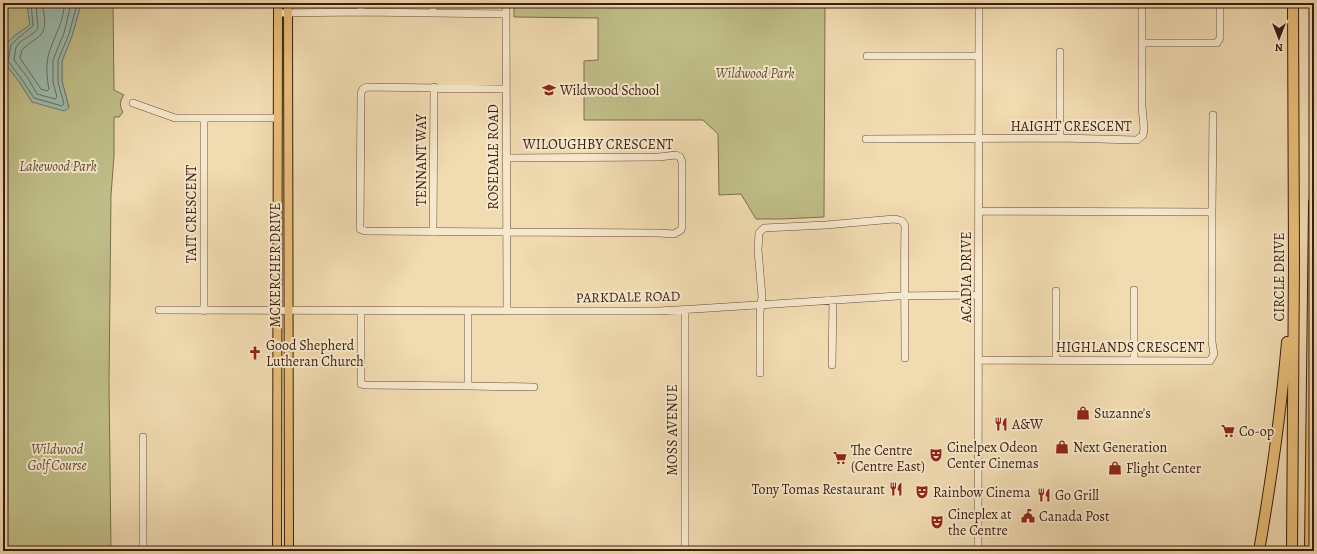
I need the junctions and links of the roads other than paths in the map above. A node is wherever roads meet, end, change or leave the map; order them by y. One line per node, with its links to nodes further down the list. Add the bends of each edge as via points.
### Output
1 (278, 3): 11 (main road, MCKERCHER DRIVE)
2 (288, 3): 12 (main road, MCKERCHER DRIVE)
3 (360, 3): 10 (street)
4 (433, 3): 13 (street)
5 (506, 3): 14 (street, ROSEDALE ROAD)
6 (979, 3): 18 (street, ACADIA DRIVE)
7 (1142, 3): 15 (street, HAIGHT CRESCENT)
8 (1220, 3): 15 (street, via 1220,38 1217,43)
9 (1293, 3): 34 (highway, CIRCLE DRIVE)
10 (360, 12): 12 (street); 13 (street)
11 (278, 13): 12 (street); 24 (main road, MCKERCHER DRIVE)
12 (288, 13): 43 (main road, MCKERCHER DRIVE)
13 (433, 13): 14 (street)
14 (506, 14): 20 (street, ROSEDALE ROAD)
15 (1142, 43): 25 (street, HAIGHT CRESCENT, via 1143,135 1137,140)
16 (1060, 52): 25 (street)
17 (867, 56): 18 (street)
18 (979, 56): 27 (street, ACADIA DRIVE)
19 (434, 87): 20 (street); 32 (street, TENNANT WAY); 32 (street, via 363,89 360,205 360,229 365,231)
20 (506, 89): 28 (street, ROSEDALE ROAD)
21 (133, 103): 23 (street, via 175,118)
22 (1213, 116): 31 (street)
23 (204, 118): 24 (street); 46 (street, TAIT CRESCENT)
24 (278, 118): 42 (main road, MCKERCHER DRIVE)
25 (1060, 138): 27 (street, HAIGHT CRESCENT)
26 (866, 139): 27 (street, HAIGHT CRESCENT)
27 (979, 139): 30 (street, ACADIA DRIVE)
28 (507, 158): 33 (street, ROSEDALE ROAD); 33 (street, WILOUGHBY CRESCENT, via 676,155 682,162 682,227 674,234)
29 (1314, 202): 49 (highway)
30 (979, 211): 31 (street); 38 (street, ACADIA DRIVE)
31 (1212, 212): 53 (street, HIGHLANDS CRESCENT, via 1214,354 1210,361)
32 (434, 232): 33 (street)
33 (507, 233): 48 (street, ROSEDALE ROAD)
34 (1294, 263): 64 (highway, via 1284,380); 65 (highway, CIRCLE DRIVE)
35 (1134, 290): 53 (street)
36 (1056, 291): 52 (street)
37 (905, 295): 38 (street, PARKDALE ROAD); 39 (street, PARKDALE ROAD); 40 (street, via 905,226 900,220 894,219 764,228 758,233); 50 (street)
38 (979, 295): 51 (street, ACADIA DRIVE)
39 (833, 300): 40 (street, PARKDALE ROAD); 54 (street)
40 (761, 304): 45 (street, PARKDALE ROAD); 55 (street)
41 (159, 310): 46 (street)
42 (278, 310): 43 (street, PARKDALE ROAD); 46 (street); 60 (main road, MCKERCHER DRIVE)
43 (288, 310): 44 (street, PARKDALE ROAD); 61 (main road, MCKERCHER DRIVE)
44 (361, 310): 47 (street, PARKDALE ROAD); 56 (street, via 361,384)
45 (685, 310): 48 (street, PARKDALE ROAD); 62 (street, MOSS AVENUE)
46 (204, 311)
47 (468, 311): 48 (street, PARKDALE ROAD); 56 (street)
48 (507, 311)
49 (1314, 335): 66 (highway)
50 (906, 358)
51 (979, 360): 52 (street, HIGHLANDS CRESCENT); 63 (street, ACADIA DRIVE)
52 (1056, 360): 53 (street, HIGHLANDS CRESCENT)
53 (1134, 360)
54 (832, 365)
55 (760, 373)
56 (468, 386): 57 (street)
57 (534, 386)
58 (143, 437): 59 (street)
59 (143, 551)
60 (277, 551)
61 (289, 551)
62 (685, 551)
63 (978, 551)
64 (1259, 551)
65 (1292, 551)
66 (1310, 551)

